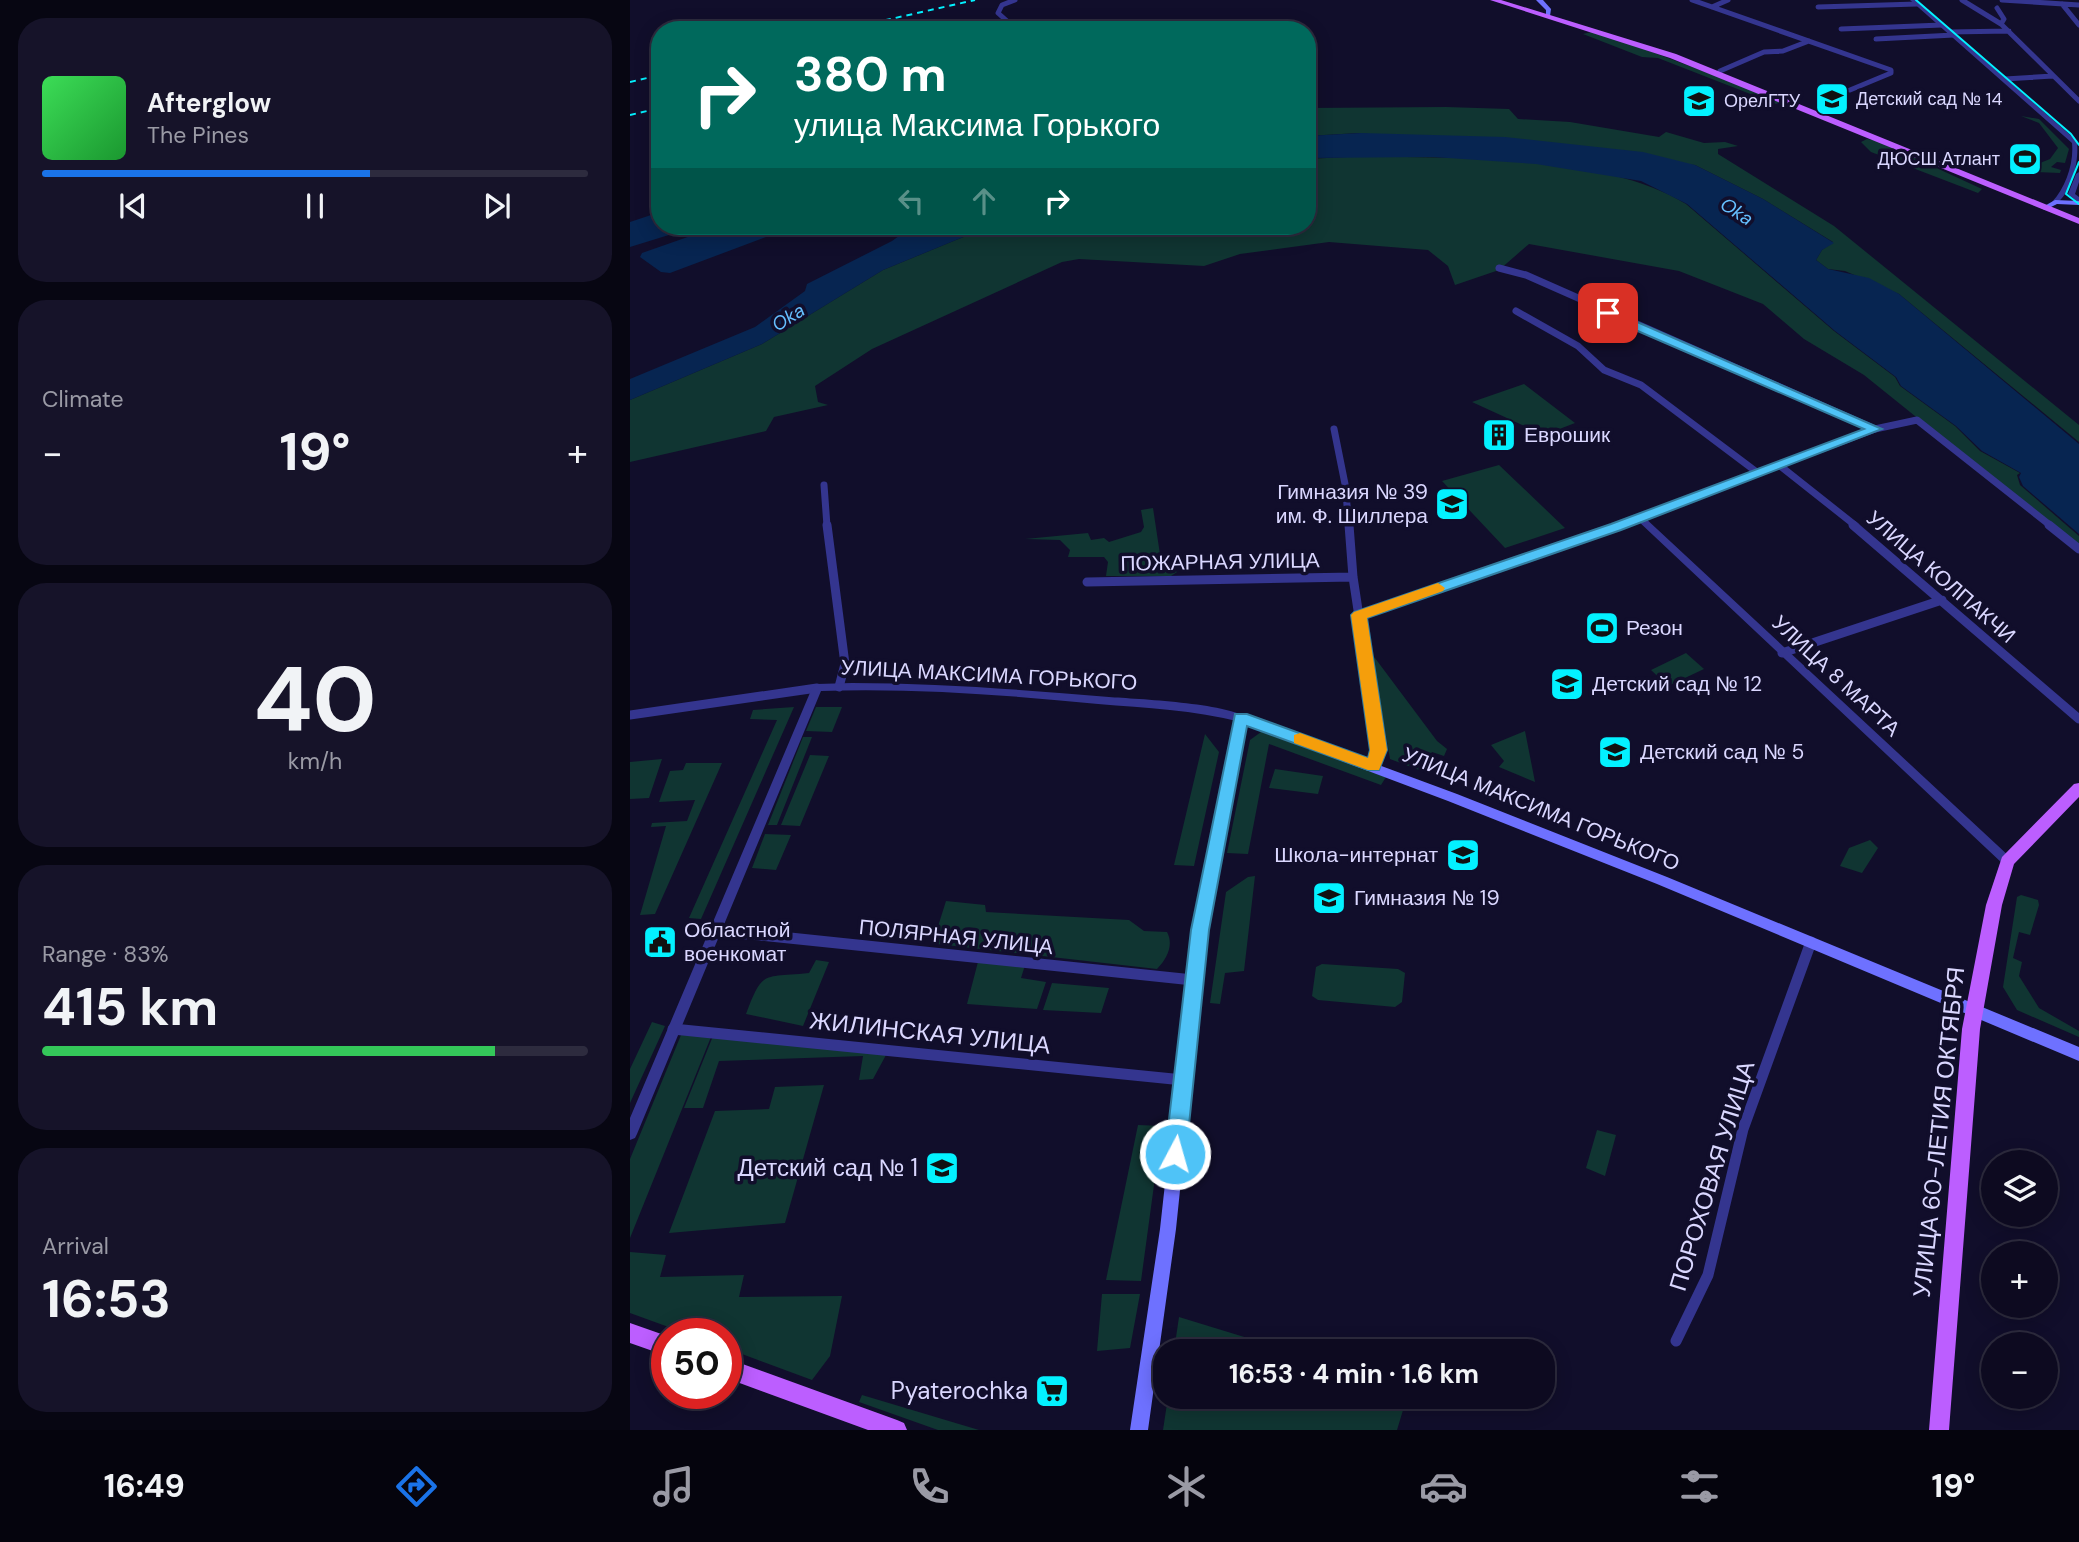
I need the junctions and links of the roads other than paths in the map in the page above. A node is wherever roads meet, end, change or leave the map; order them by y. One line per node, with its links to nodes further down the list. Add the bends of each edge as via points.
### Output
1 (1015, 0): 16 (street, via 998,12)
2 (1494, 0): 15 (main road)
3 (1505, 0): 15 (main road)
4 (1539, 0): 15 (main road)
5 (1692, 0): 12 (street)
6 (1728, 0): 12 (street)
7 (1962, 0): 17 (street)
8 (2002, 0): 10 (street)
9 (1917, 1): 13 (street); 18 (street); 22 (street)
10 (2062, 4): 11 (street); 19 (street)
11 (2079, 5)
12 (1712, 7): 24 (street)
13 (1818, 7)
14 (1997, 8): 17 (street, via 2004,19)
15 (1549, 14): 25 (main road); 28 (main road)
16 (1008, 21)
17 (2001, 24): 21 (street)
18 (1942, 25): 20 (street); 22 (street)
19 (2079, 26)
20 (1841, 29)
21 (2009, 31): 22 (street); 26 (street)
22 (1953, 33): 23 (street); 27 (street)
23 (1876, 39)
24 (1809, 41): 25 (street, via 1783,51 1764,52); 29 (street, via 1891,73)
25 (1720, 71): 28 (main road)
26 (2053, 76): 27 (street); 30 (street)
27 (2008, 79): 31 (street)
28 (1760, 88): 34 (main road)
29 (1850, 90)
30 (2079, 101)
31 (2077, 138): 32 (street)
32 (2078, 152): 34 (street)
33 (2079, 173): 34 (street)
34 (2059, 204): 35 (main road); 36 (main road)
35 (2079, 204)
36 (2079, 219)
37 (1499, 268): 40 (street, via 1526,275)
38 (1516, 311): 42 (street, via 1578,346 1604,370 1641,385)
39 (1334, 429): 46 (street, via 1345,484)
40 (1875, 429): 41 (street); 45 (street, via 1917,420)
41 (1779, 465): 42 (street); 48 (street, УЛИЦА КОЛПАКЧИ)
42 (1758, 473): 44 (street)
43 (824, 485): 51 (street, via 829,561 845,664)
44 (1640, 518): 49 (street); 50 (street, УЛИЦА 8 МАРТА)
45 (2079, 549)
46 (1353, 577): 47 (street, ПОЖАРНАЯ УЛИЦА); 49 (street)
47 (1087, 582)
48 (1942, 600): 50 (street); 55 (street, УЛИЦА КОЛПАКЧИ)
49 (1359, 615): 56 (street, via 1379,750)
50 (1782, 653): 58 (street, УЛИЦА 8 МАРТА)
51 (839, 687): 52 (street, УЛИЦА МАКСИМА ГОРЬКОГО); 54 (street, УЛИЦА МАКСИМА ГОРЬКОГО, via 1043,695)
52 (817, 688): 53 (street, УЛИЦА МАКСИМА ГОРЬКОГО); 59 (street)
53 (630, 715)
54 (1241, 718): 56 (main road, УЛИЦА МАКСИМА ГОРЬКОГО); 61 (main road, via 1209,872)
55 (2079, 719)
56 (1374, 766): 60 (main road, УЛИЦА МАКСИМА ГОРЬКОГО)
57 (2079, 788): 58 (main road, УЛИЦА 60-ЛЕТИЯ ОКТЯБРЯ)
58 (2007, 862): 62 (main road, УЛИЦА 60-ЛЕТИЯ ОКТЯБРЯ)
59 (714, 933): 61 (street, ПОЛЯРНАЯ УЛИЦА); 63 (street)
60 (1811, 942): 62 (main road, УЛИЦА МАКСИМА ГОРЬКОГО); 69 (street, ПОРОХОВАЯ УЛИЦА, via 1743,1129 1708,1275)
61 (1193, 980): 65 (main road)
62 (1974, 1008): 64 (main road, УЛИЦА МАКСИМА ГОРЬКОГО); 73 (main road, УЛИЦА 60-ЛЕТИЯ ОКТЯБРЯ)
63 (673, 1029): 65 (street, ЖИЛИНСКАЯ УЛИЦА); 66 (street)
64 (2079, 1054)
65 (1183, 1080): 72 (main road)
66 (630, 1134)
67 (630, 1333): 68 (main road)
68 (651, 1340)
69 (1676, 1341)
70 (742, 1374): 71 (main road)
71 (897, 1430)
72 (1139, 1430)
73 (1940, 1430)

